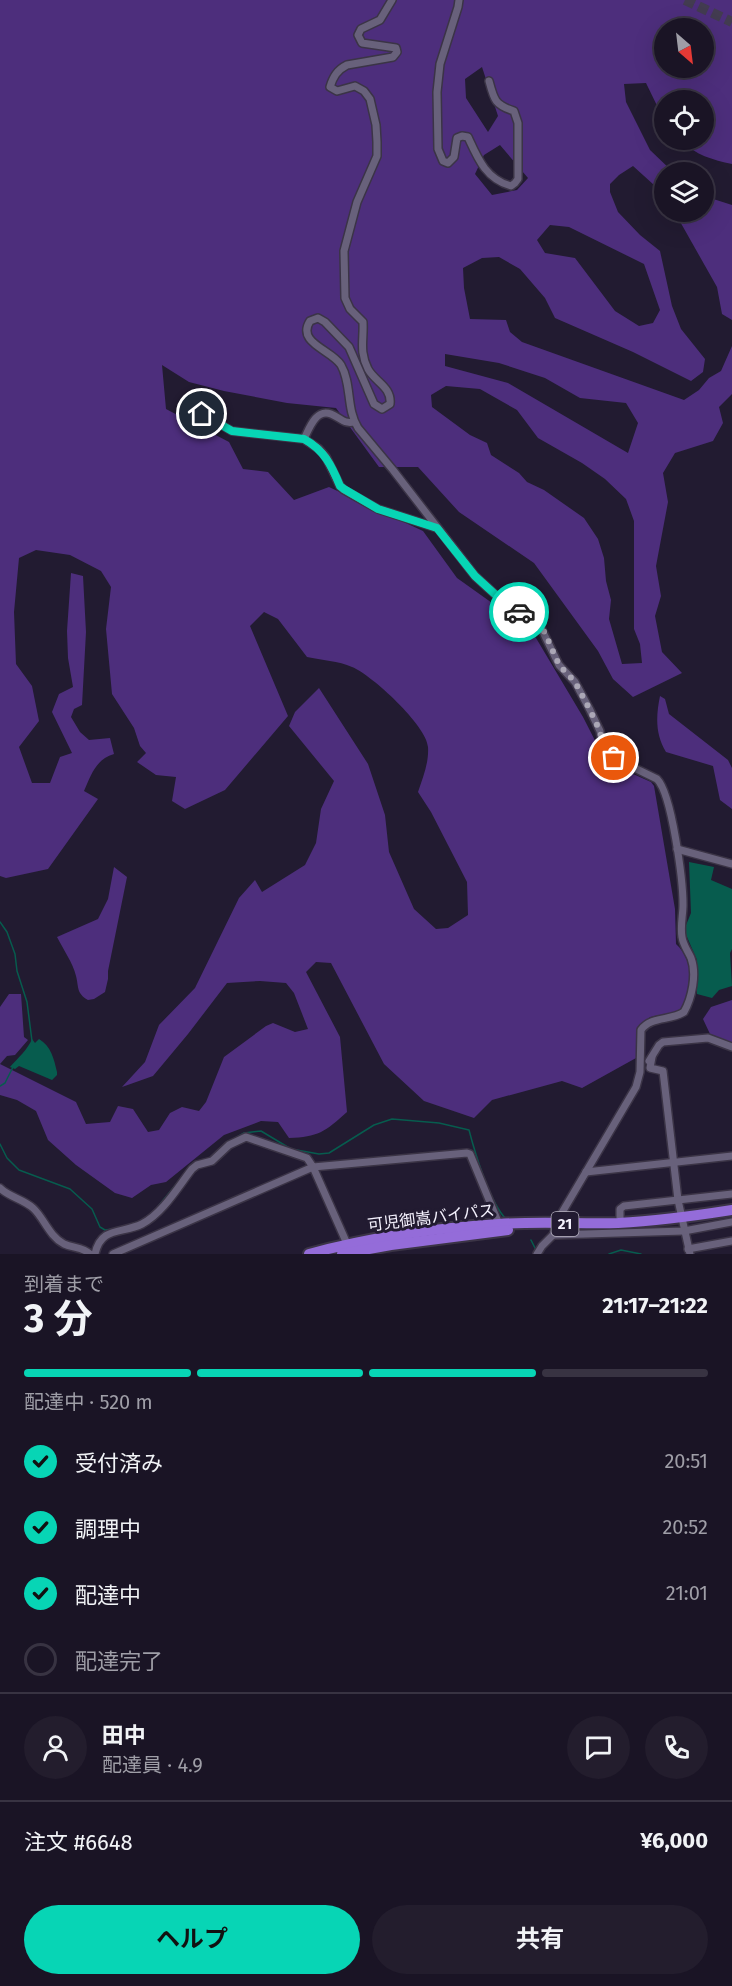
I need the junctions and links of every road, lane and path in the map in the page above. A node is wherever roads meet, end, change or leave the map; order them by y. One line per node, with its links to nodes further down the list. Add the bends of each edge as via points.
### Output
1 (392, 0): 5 (street, via 380,20 361,29 358,35 362,43 396,48 397,52 393,57 343,67 330,87 337,91 355,86 364,91 373,107 377,156 357,202 345,246 345,294 347,303 363,322 362,353 371,374 390,393 390,404 382,409 374,404 349,347 322,319 310,321 306,329 312,342 341,365)
2 (459, 0): 3 (street, via 440,64 438,149 443,161 448,162 454,157 457,138 468,137 484,170 500,183 511,186 518,179 518,123 514,111 496,102)
3 (489, 81)
4 (184, 407): 6 (street, via 232,431)
5 (354, 422): 6 (street, via 322,415 312,422); 7 (street)
6 (304, 439): 7 (street, via 320,449 344,489 378,509)
7 (437, 528): 8 (street, via 490,591 541,628 559,665 575,682 590,710 607,753 661,783)
8 (677, 849): 9 (street); 12 (street, via 683,898 682,938 693,965 690,997 679,1016 645,1024 641,1030)
9 (732, 864)
10 (732, 1047): 11 (street, via 708,1038 674,1040 659,1045)
11 (652, 1057): 12 (street); 14 (street, via 650,1068 663,1071)
12 (640, 1072): 16 (street, via 631,1096)
13 (732, 1156): 14 (street)
14 (674, 1162): 16 (street); 19 (street)
15 (313, 1167): 24 (street, via 467,1152); 29 (street); 32 (street, via 307,1158 246,1137 229,1145 212,1161 194,1167 155,1215 142,1224 103,1237); 33 (street)
16 (586, 1172): 25 (street)
17 (0, 1188): 31 (street, via 31,1206 63,1243)
18 (732, 1194): 19 (street)
19 (678, 1200): 21 (street); 22 (street, via 624,1206 620,1209)
20 (732, 1210): 21 (highway, 可児御嵩バイパス / 21)
21 (681, 1219): 22 (highway, 可児御嵩バイパス / 21); 26 (street)
22 (620, 1222): 25 (highway, 可児御嵩バイパス / 21)
23 (732, 1222): 26 (street)
24 (499, 1224): 25 (highway, 可児御嵩バイパス / 21); 29 (highway, 可児御嵩バイパス / 21, via 441,1229)
25 (558, 1224): 27 (street); 29 (highway, 可児御嵩バイパス / 21)
26 (684, 1231): 27 (street); 30 (street)
27 (553, 1235): 35 (street)
28 (732, 1241): 30 (street)
29 (347, 1251): 34 (highway, 可児御嵩バイパス / 21)
30 (689, 1252)
31 (90, 1254)
32 (95, 1254)
33 (113, 1254)
34 (309, 1254)
35 (537, 1254)

